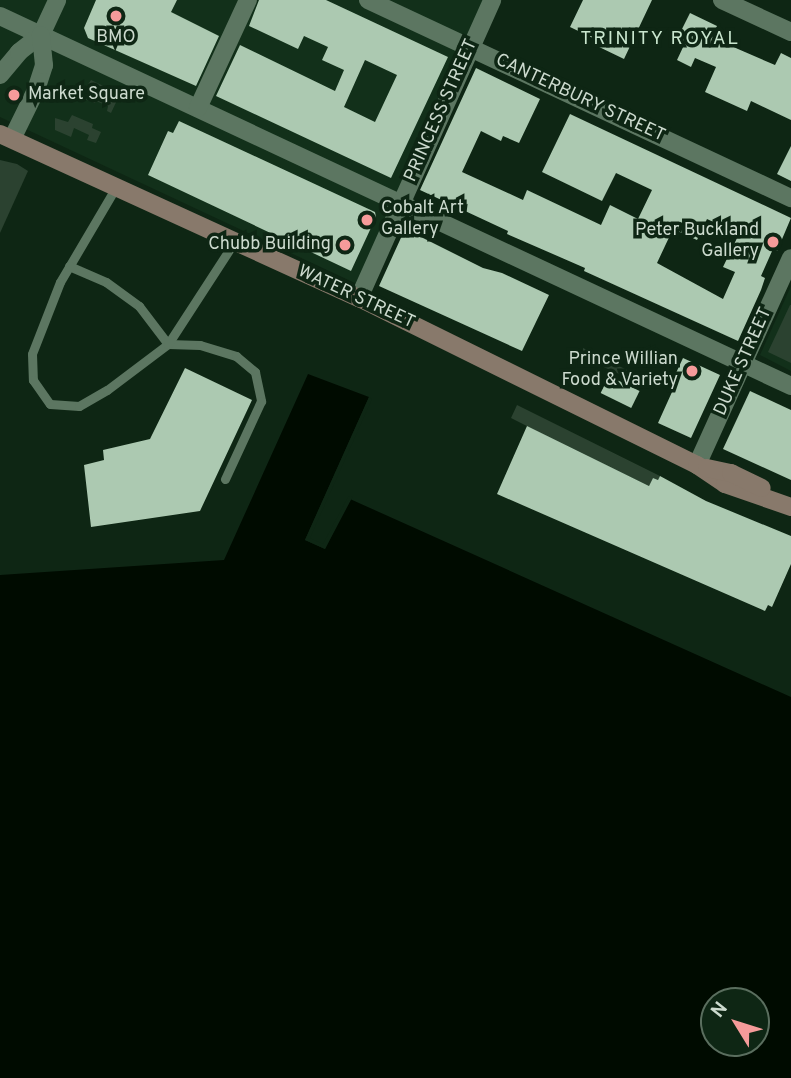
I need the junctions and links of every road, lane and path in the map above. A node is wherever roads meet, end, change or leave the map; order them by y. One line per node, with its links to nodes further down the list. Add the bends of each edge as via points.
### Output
1 (57, 0): 8 (street)
2 (248, 0): 11 (street)
3 (369, 0): 9 (street, CANTERBURY STREET)
4 (492, 0): 9 (street, PRINCESS STREET)
5 (734, 2): 7 (street)
6 (0, 16): 8 (street)
7 (791, 32)
8 (41, 35): 10 (street); 11 (street); 12 (street, via 44,65 36,90)
9 (470, 48): 14 (street, CANTERBURY STREET); 15 (street, PRINCESS STREET)
10 (0, 75)
11 (198, 108): 15 (street)
12 (6, 137): 13 (main road, WATER STREET)
13 (116, 187): 16 (main road, WATER STREET); 18 (lane)
14 (791, 198)
15 (401, 202): 19 (street, PRINCESS STREET); 21 (street)
16 (235, 241): 19 (main road, WATER STREET); 20 (lane)
17 (791, 258): 21 (street, DUKE STREET)
18 (69, 266): 20 (lane, via 106,282 139,306); 20 (lane, via 32,354 33,380 50,404 79,406)
19 (359, 298): 23 (main road, WATER STREET)
20 (168, 344): 24 (lane, via 200,345 236,356 255,372 261,401)
21 (743, 364): 22 (street); 23 (street, DUKE STREET)
22 (791, 386)
23 (697, 465): 25 (main road, WATER STREET, via 725,484)
24 (225, 479)
25 (791, 506)

